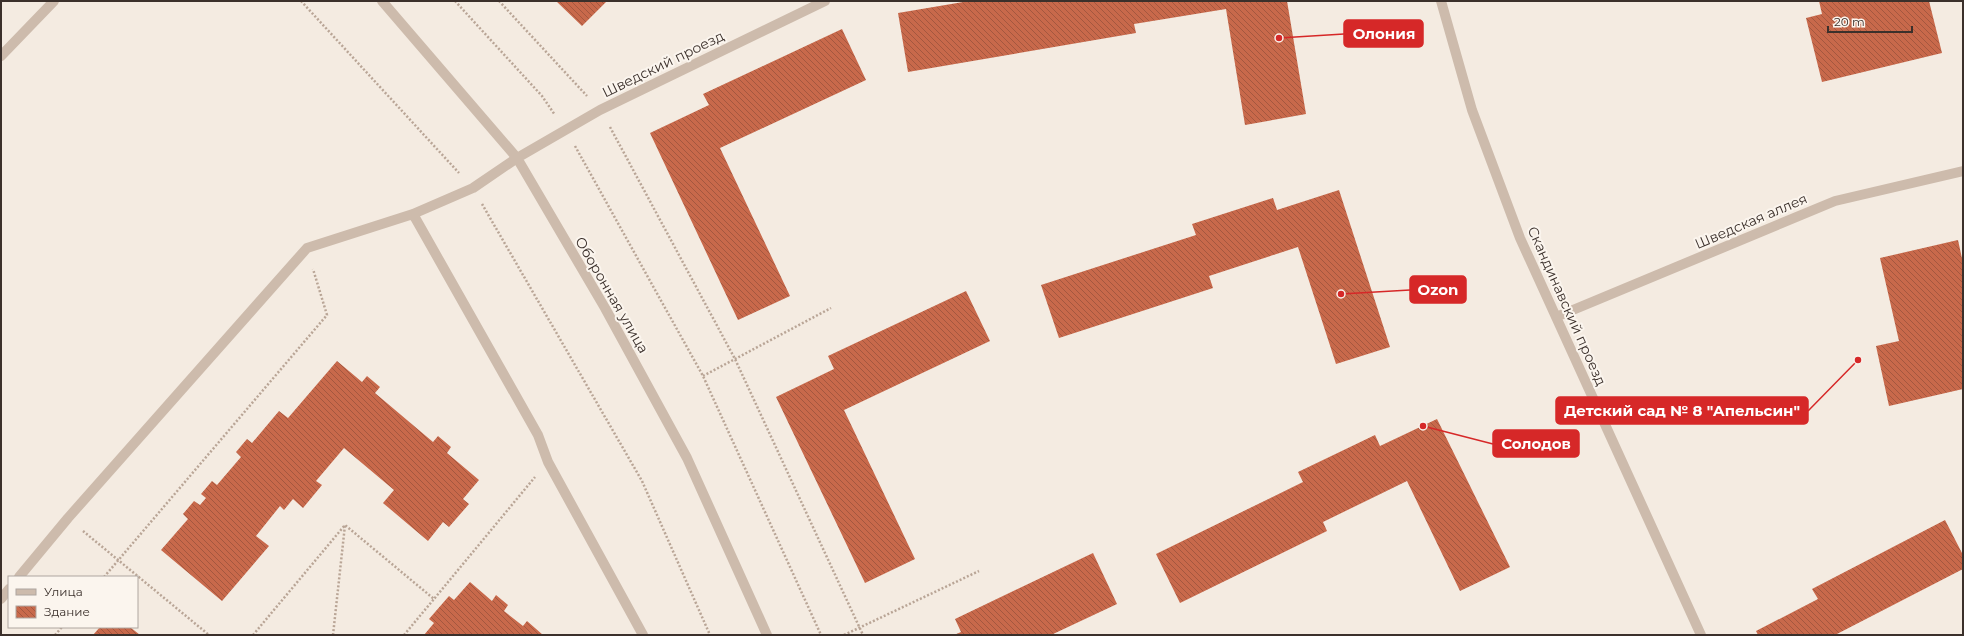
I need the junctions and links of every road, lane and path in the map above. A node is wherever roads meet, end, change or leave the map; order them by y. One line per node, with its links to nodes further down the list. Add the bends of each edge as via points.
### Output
1 (54, 1): 8 (street)
2 (301, 1): 13 (path)
3 (382, 1): 11 (street, Оборонная улица)
4 (455, 1): 10 (path, via 542,96)
5 (499, 1): 9 (path)
6 (825, 1): 9 (street, Шведский проезд)
7 (1441, 1): 17 (street, Скандинавский проезд, via 1472,110 1520,238)
8 (1, 56)
9 (600, 110): 10 (street, Шведский проезд); 18 (path)
10 (565, 129): 11 (street, Шведский проезд); 19 (path)
11 (517, 158): 13 (street, Шведский проезд); 37 (street, Оборонная улица, via 605,308 687,458)
12 (1963, 171): 17 (street, Шведская аллея, via 1835,201)
13 (473, 188): 14 (street, Шведский проезд); 36 (path, via 642,481)
14 (413, 214): 15 (street, Шведский проезд); 20 (street, via 538,435)
15 (307, 248): 21 (street); 23 (path, via 327,315)
16 (832, 308): 18 (path)
17 (1556, 317): 41 (street, Скандинавский проезд)
18 (734, 359): 19 (path); 30 (path)
19 (703, 376): 38 (path)
20 (548, 462): 29 (path); 35 (street)
21 (68, 518): 23 (path); 25 (street)
22 (345, 525): 29 (path); 32 (path); 33 (path)
23 (119, 560): 26 (path); 31 (path)
24 (979, 571): 30 (path)
25 (20, 576)
26 (105, 576)
27 (8, 590): 28 (street)
28 (1, 598)
29 (434, 599): 34 (path)
30 (860, 627): 39 (path); 40 (path)
31 (209, 635)
32 (253, 635)
33 (333, 635)
34 (404, 635)
35 (643, 635)
36 (710, 635)
37 (767, 635)
38 (821, 635)
39 (844, 635)
40 (863, 635)
41 (1701, 635)

